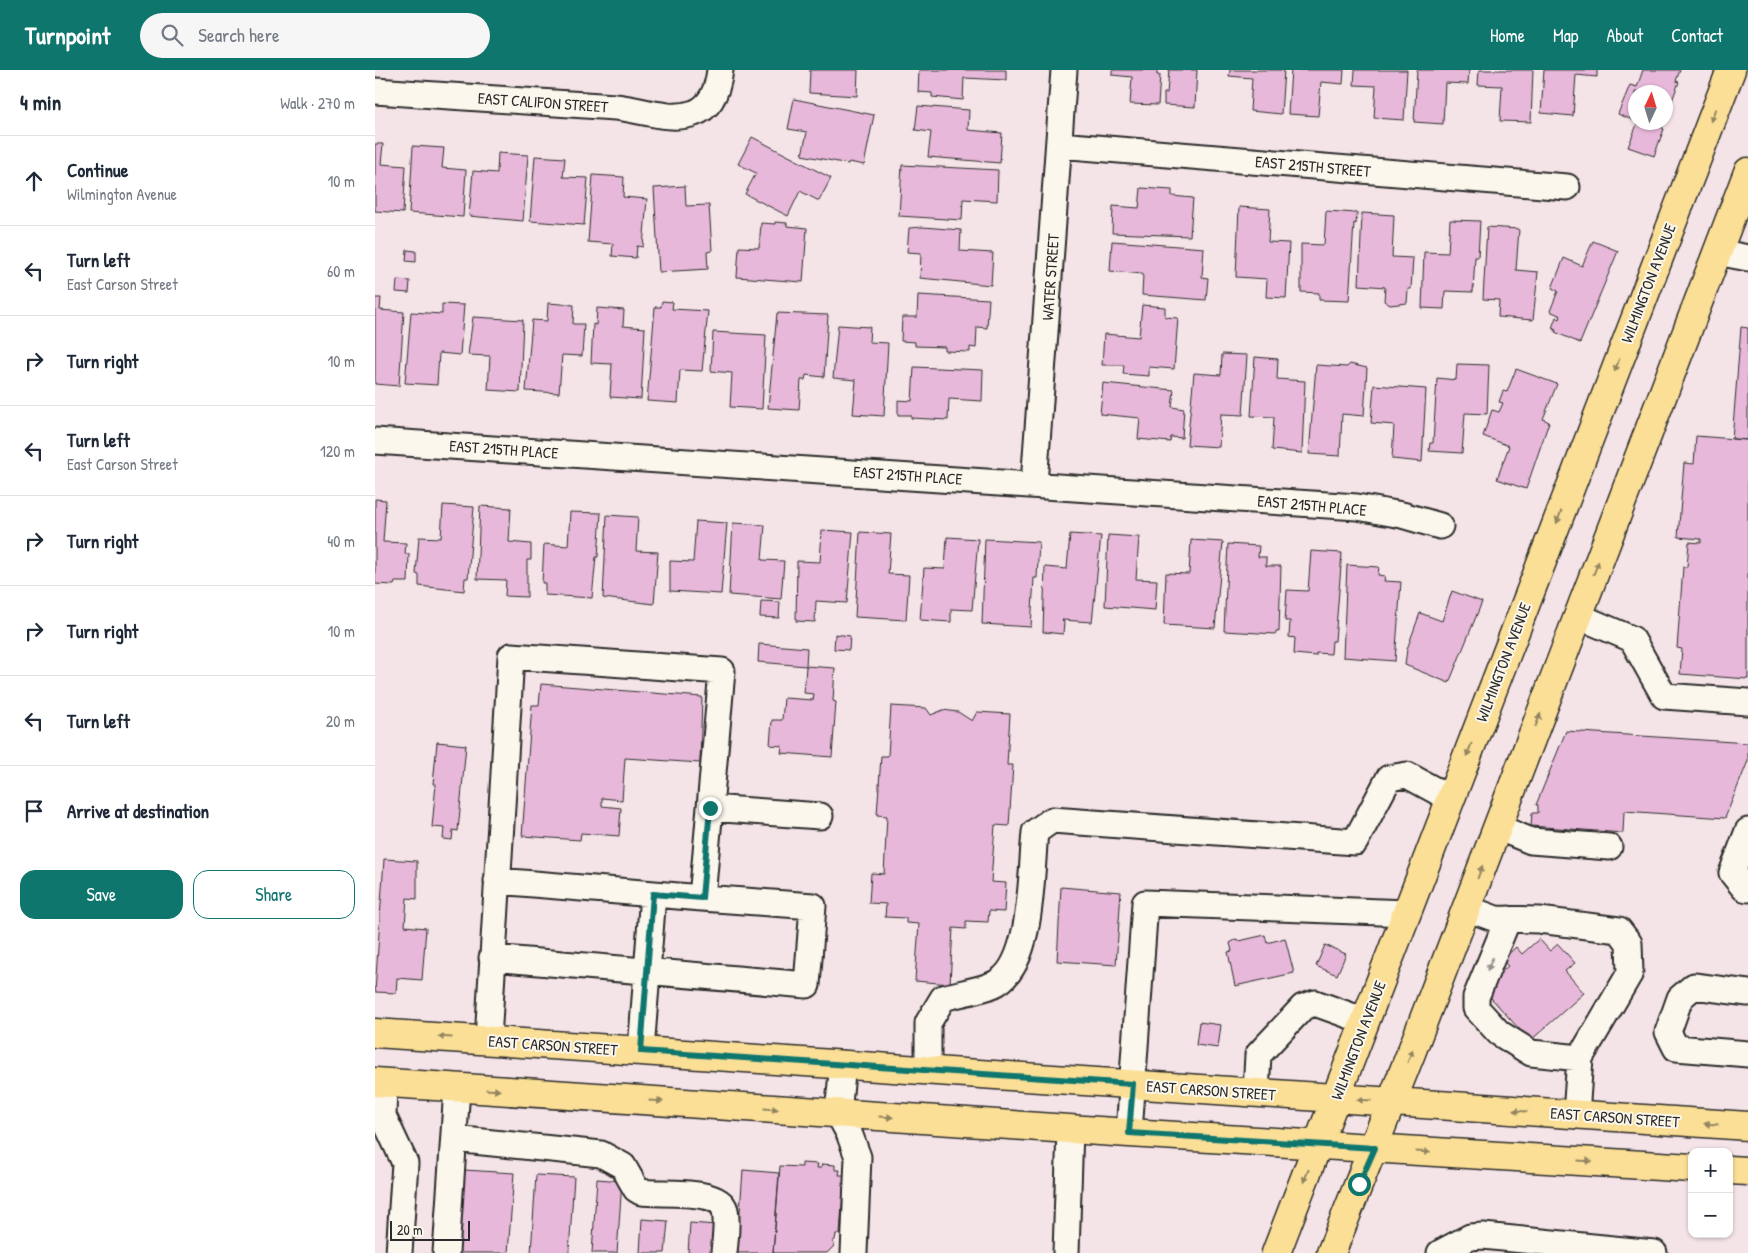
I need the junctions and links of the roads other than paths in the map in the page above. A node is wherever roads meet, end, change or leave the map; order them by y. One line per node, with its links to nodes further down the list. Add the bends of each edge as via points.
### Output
1 (719, 70): 4 (street, EAST CALIFON STREET, via 719,82 707,105 695,113 677,116 617,107)
2 (1064, 70): 5 (street, WATER STREET)
3 (1731, 70): 15 (main road, WILMINGTON AVENUE, one-way to 15)
4 (375, 91)
5 (1059, 145): 7 (street, EAST 215TH STREET); 11 (street, WATER STREET)
6 (1748, 172): 8 (main road)
7 (1567, 187)
8 (1717, 252): 9 (street); 13 (main road, one-way to 8)
9 (1748, 258)
10 (375, 441): 11 (street, EAST 215TH PLACE)
11 (1034, 484): 12 (street, EAST 215TH PLACE, via 1357,507)
12 (1440, 526)
13 (1578, 616): 14 (street, via 1632,638 1664,696); 18 (main road, one-way to 13)
14 (1748, 702)
15 (1451, 799): 26 (main road, WILMINGTON AVENUE); 38 (street, via 1407,775 1389,778 1355,842 1052,820 1035,832 1026,935 1016,962 999,982 943,998 928,1024)
16 (710, 808): 17 (street); 21 (street, via 722,671 511,656); 24 (street)
17 (820, 816)
18 (1497, 827): 20 (street, via 1531,841); 25 (main road, one-way to 18)
19 (1748, 831): 22 (street, via 1733,873 1743,888)
20 (1609, 847)
21 (497, 881): 23 (street); 28 (street)
22 (1748, 889)
23 (653, 894): 24 (street); 29 (street)
24 (702, 898): 29 (street, via 813,906 807,984)
25 (1467, 908): 27 (street, via 1495,919); 44 (main road, one-way to 25)
26 (1407, 913): 31 (main road, WILMINGTON AVENUE); 40 (street, via 1145,904)
27 (1508, 919): 36 (street, one-way to 36, via 1477,997 1476,1008 1499,1033 1531,1053); 36 (street, via 1619,930 1629,943 1630,973)
28 (493, 958): 29 (street); 33 (street)
29 (647, 971): 34 (street)
30 (1748, 993): 35 (street, via 1694,986 1680,998 1668,1032 1676,1048)
31 (1365, 1021): 42 (street, via 1315,1003 1303,1007 1258,1055); 43 (main road, WILMINGTON AVENUE)
32 (375, 1032): 33 (main road, EAST CARSON STREET, one-way to 32)
33 (488, 1040): 34 (main road, EAST CARSON STREET)
34 (641, 1051): 37 (main road, EAST CARSON STREET)
35 (1748, 1054)
36 (1580, 1058): 46 (street)
37 (843, 1064): 38 (main road, EAST CARSON STREET); 45 (street)
38 (928, 1070): 40 (main road, EAST CARSON STREET)
39 (379, 1082): 41 (main road); 56 (street, via 383,1116 405,1163)
40 (1133, 1084): 42 (main road, EAST CARSON STREET); 49 (street)
41 (457, 1088): 45 (main road, one-way to 45); 50 (street)
42 (1256, 1092): 43 (main road, EAST CARSON STREET)
43 (1336, 1098): 44 (main road, EAST CARSON STREET, one-way to 43); 51 (main road, WILMINGTON AVENUE)
44 (1393, 1102): 46 (main road, EAST CARSON STREET, one-way to 44); 52 (main road)
45 (838, 1114): 48 (main road, one-way to 48); 59 (street, via 858,1157)
46 (1576, 1115): 47 (main road, EAST CARSON STREET, one-way to 46)
47 (1748, 1126)
48 (1070, 1129): 49 (main road); 60 (street)
49 (1129, 1133): 51 (main road)
50 (454, 1139): 57 (street); 58 (street, via 601,1154 623,1166 641,1192 709,1195 724,1208)
51 (1318, 1145): 52 (main road); 61 (main road, WILMINGTON AVENUE, one-way to 61)
52 (1375, 1148): 53 (main road, one-way to 53); 62 (main road)
53 (1688, 1168)
54 (1733, 1170): 55 (main road)
55 (1748, 1171)
56 (399, 1253)
57 (446, 1253)
58 (724, 1253)
59 (854, 1253)
60 (1065, 1253)
61 (1276, 1253)
62 (1331, 1253)
63 (1440, 1253): 64 (street, via 1470,1237 1483,1236)
64 (1654, 1253)

